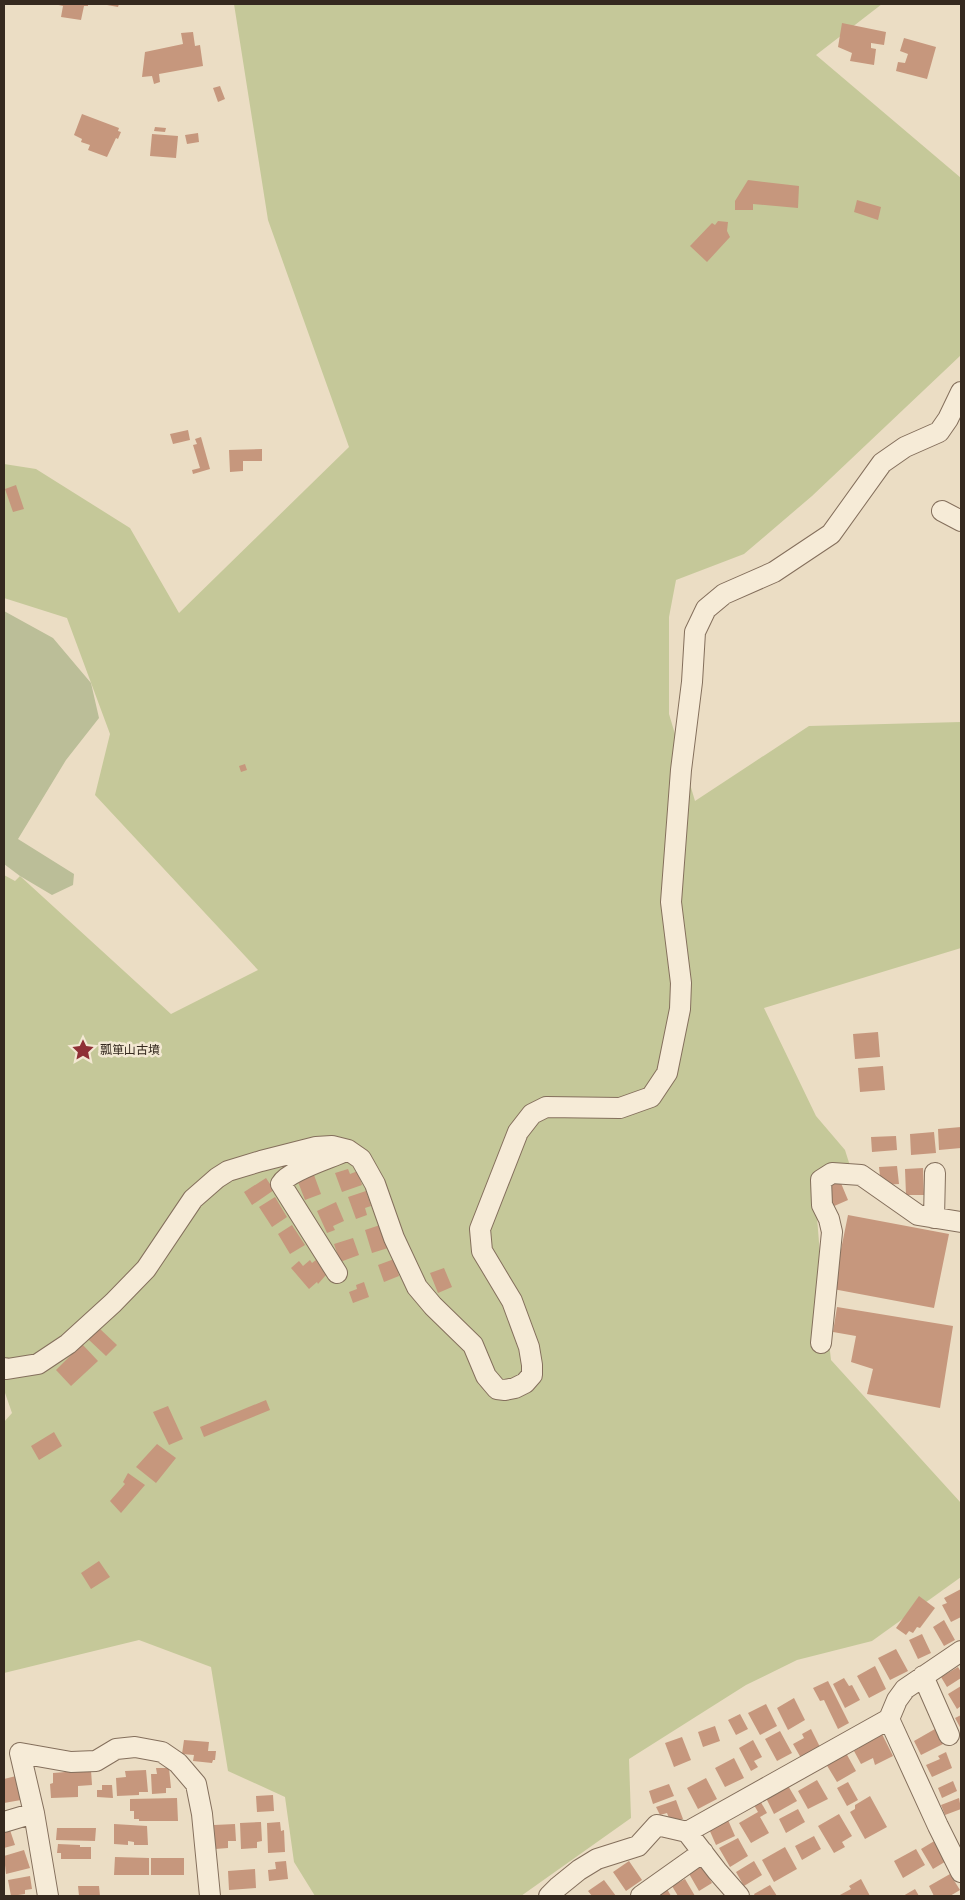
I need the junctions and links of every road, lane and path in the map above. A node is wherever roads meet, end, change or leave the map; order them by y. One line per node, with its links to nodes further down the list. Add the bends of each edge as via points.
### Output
1 (961, 392): 4 (street, via 939,432 905,447 882,463 831,534 774,572 724,594 706,609 695,632 671,902 681,983 680,1009 667,1073 651,1097 620,1108 546,1106 532,1114 518,1132 480,1229 482,1251 512,1301 529,1347 532,1375 525,1383 505,1390 497,1389 486,1376 473,1345 425,1297 394,1238 368,1169 361,1158)
2 (942, 511): 3 (street)
3 (961, 521)
4 (348, 1150): 8 (street, via 297,1171 283,1179 281,1184); 10 (street, via 332,1146 316,1148 228,1171 193,1199 146,1269 68,1344 38,1364)
5 (935, 1172): 6 (street)
6 (934, 1218): 7 (street); 9 (street, via 918,1215 861,1175 832,1173 821,1180 822,1205 832,1232)
7 (961, 1222)
8 (338, 1273)
9 (821, 1343)
10 (4, 1368)
11 (961, 1651): 12 (street)
12 (923, 1676): 13 (street, via 897,1700); 14 (street)
13 (889, 1720): 17 (street); 19 (street)
14 (949, 1735)
15 (34, 1813): 16 (street); 20 (street); 21 (street, via 20,1753 71,1762 96,1761 116,1749 135,1747 162,1752 178,1763 196,1784)
16 (4, 1822)
17 (687, 1832): 18 (street); 22 (street, via 657,1825 638,1846 597,1859)
18 (703, 1852): 23 (street); 24 (street)
19 (961, 1872)
20 (48, 1896)
21 (210, 1896)
22 (549, 1896)
23 (641, 1896)
24 (739, 1896)

